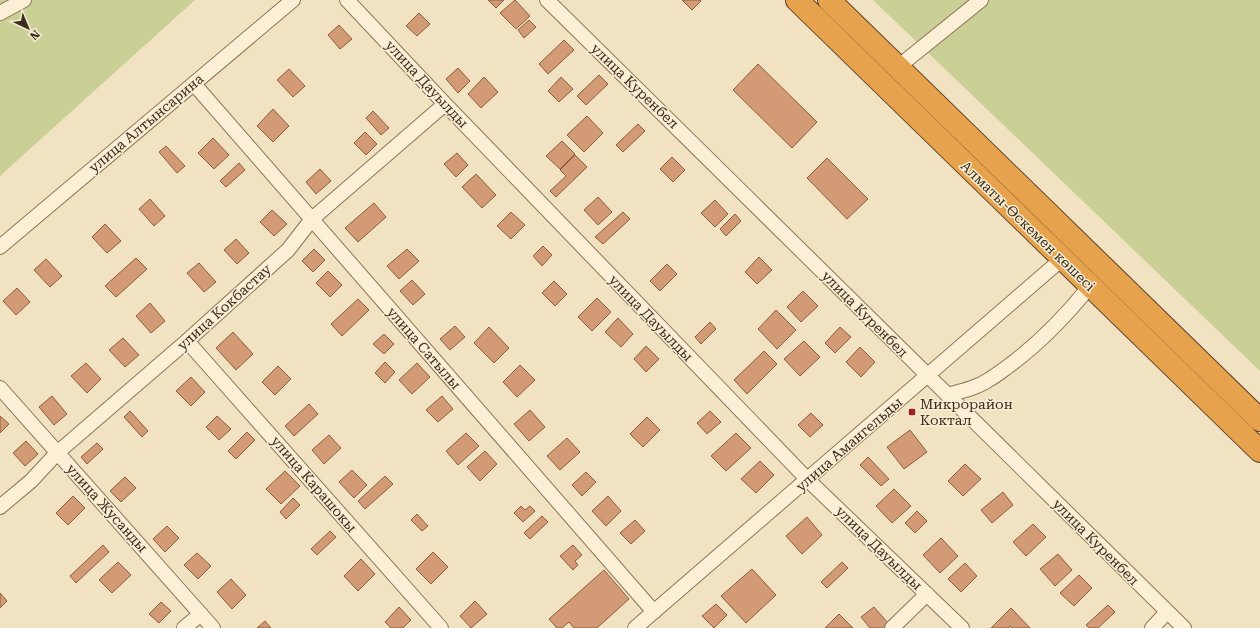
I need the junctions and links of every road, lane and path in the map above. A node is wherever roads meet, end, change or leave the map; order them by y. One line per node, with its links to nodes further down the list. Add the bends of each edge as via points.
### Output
1 (24, 0): 8 (street)
2 (293, 0): 12 (street, улица Алтынсарина)
3 (347, 0): 13 (street, улица Дауылды)
4 (547, 0): 20 (street, улица Куренбел)
5 (797, 0): 10 (highway, Алматы-Өскемен көшесі)
6 (829, 0): 9 (highway, Алматы-Өскемен көшесі)
7 (981, 0): 11 (street)
8 (0, 13)
9 (850, 20): 10 (highway); 11 (highway, Алматы-Өскемен көшесі)
10 (834, 36): 16 (highway, Алматы-Өскемен көшесі)
11 (898, 67): 17 (highway, Алматы-Өскемен көшесі)
12 (194, 84): 14 (street, улица Сатылы); 15 (street, улица Алтынсарина)
13 (445, 104): 14 (street, улица Кокбастау); 26 (street, улица Дауылды)
14 (312, 219): 19 (street, улица Кокбастау, via 288,250); 29 (street, улица Сатылы)
15 (0, 247)
16 (1062, 259): 18 (highway, Алматы-Өскемен көшесі); 20 (street, улица Амангельды)
17 (1096, 260): 18 (highway); 23 (highway, Алматы-Өскемен көшесі)
18 (1085, 281): 22 (street, via 1072,308 1046,336 989,380 967,390); 24 (highway, Алматы-Өскемен көшесі)
19 (187, 340): 25 (street, улица Кокбастау); 34 (street, улица Карашокы)
20 (928, 376): 22 (street, улица Куренбел); 26 (street, улица Амангельды)
21 (0, 388): 25 (street, улица Жусанды)
22 (947, 395): 30 (street, улица Куренбел)
23 (1260, 420)
24 (1260, 451)
25 (57, 453): 27 (street, улица Кокбастау, via 31,481); 31 (street, улица Жусанды)
26 (808, 480): 28 (street, улица Дауылды); 29 (street, улица Амангельды)
27 (0, 507)
28 (927, 594): 36 (street); 37 (street, улица Дауылды)
29 (654, 612): 35 (street, улица Амангельды)
30 (1167, 612): 38 (street); 39 (street, улица Куренбел)
31 (201, 614): 32 (street); 33 (street, улица Жусанды)
32 (184, 628)
33 (213, 628)
34 (441, 628)
35 (635, 628)
36 (892, 628)
37 (962, 628)
38 (1152, 628)
39 (1184, 628)

